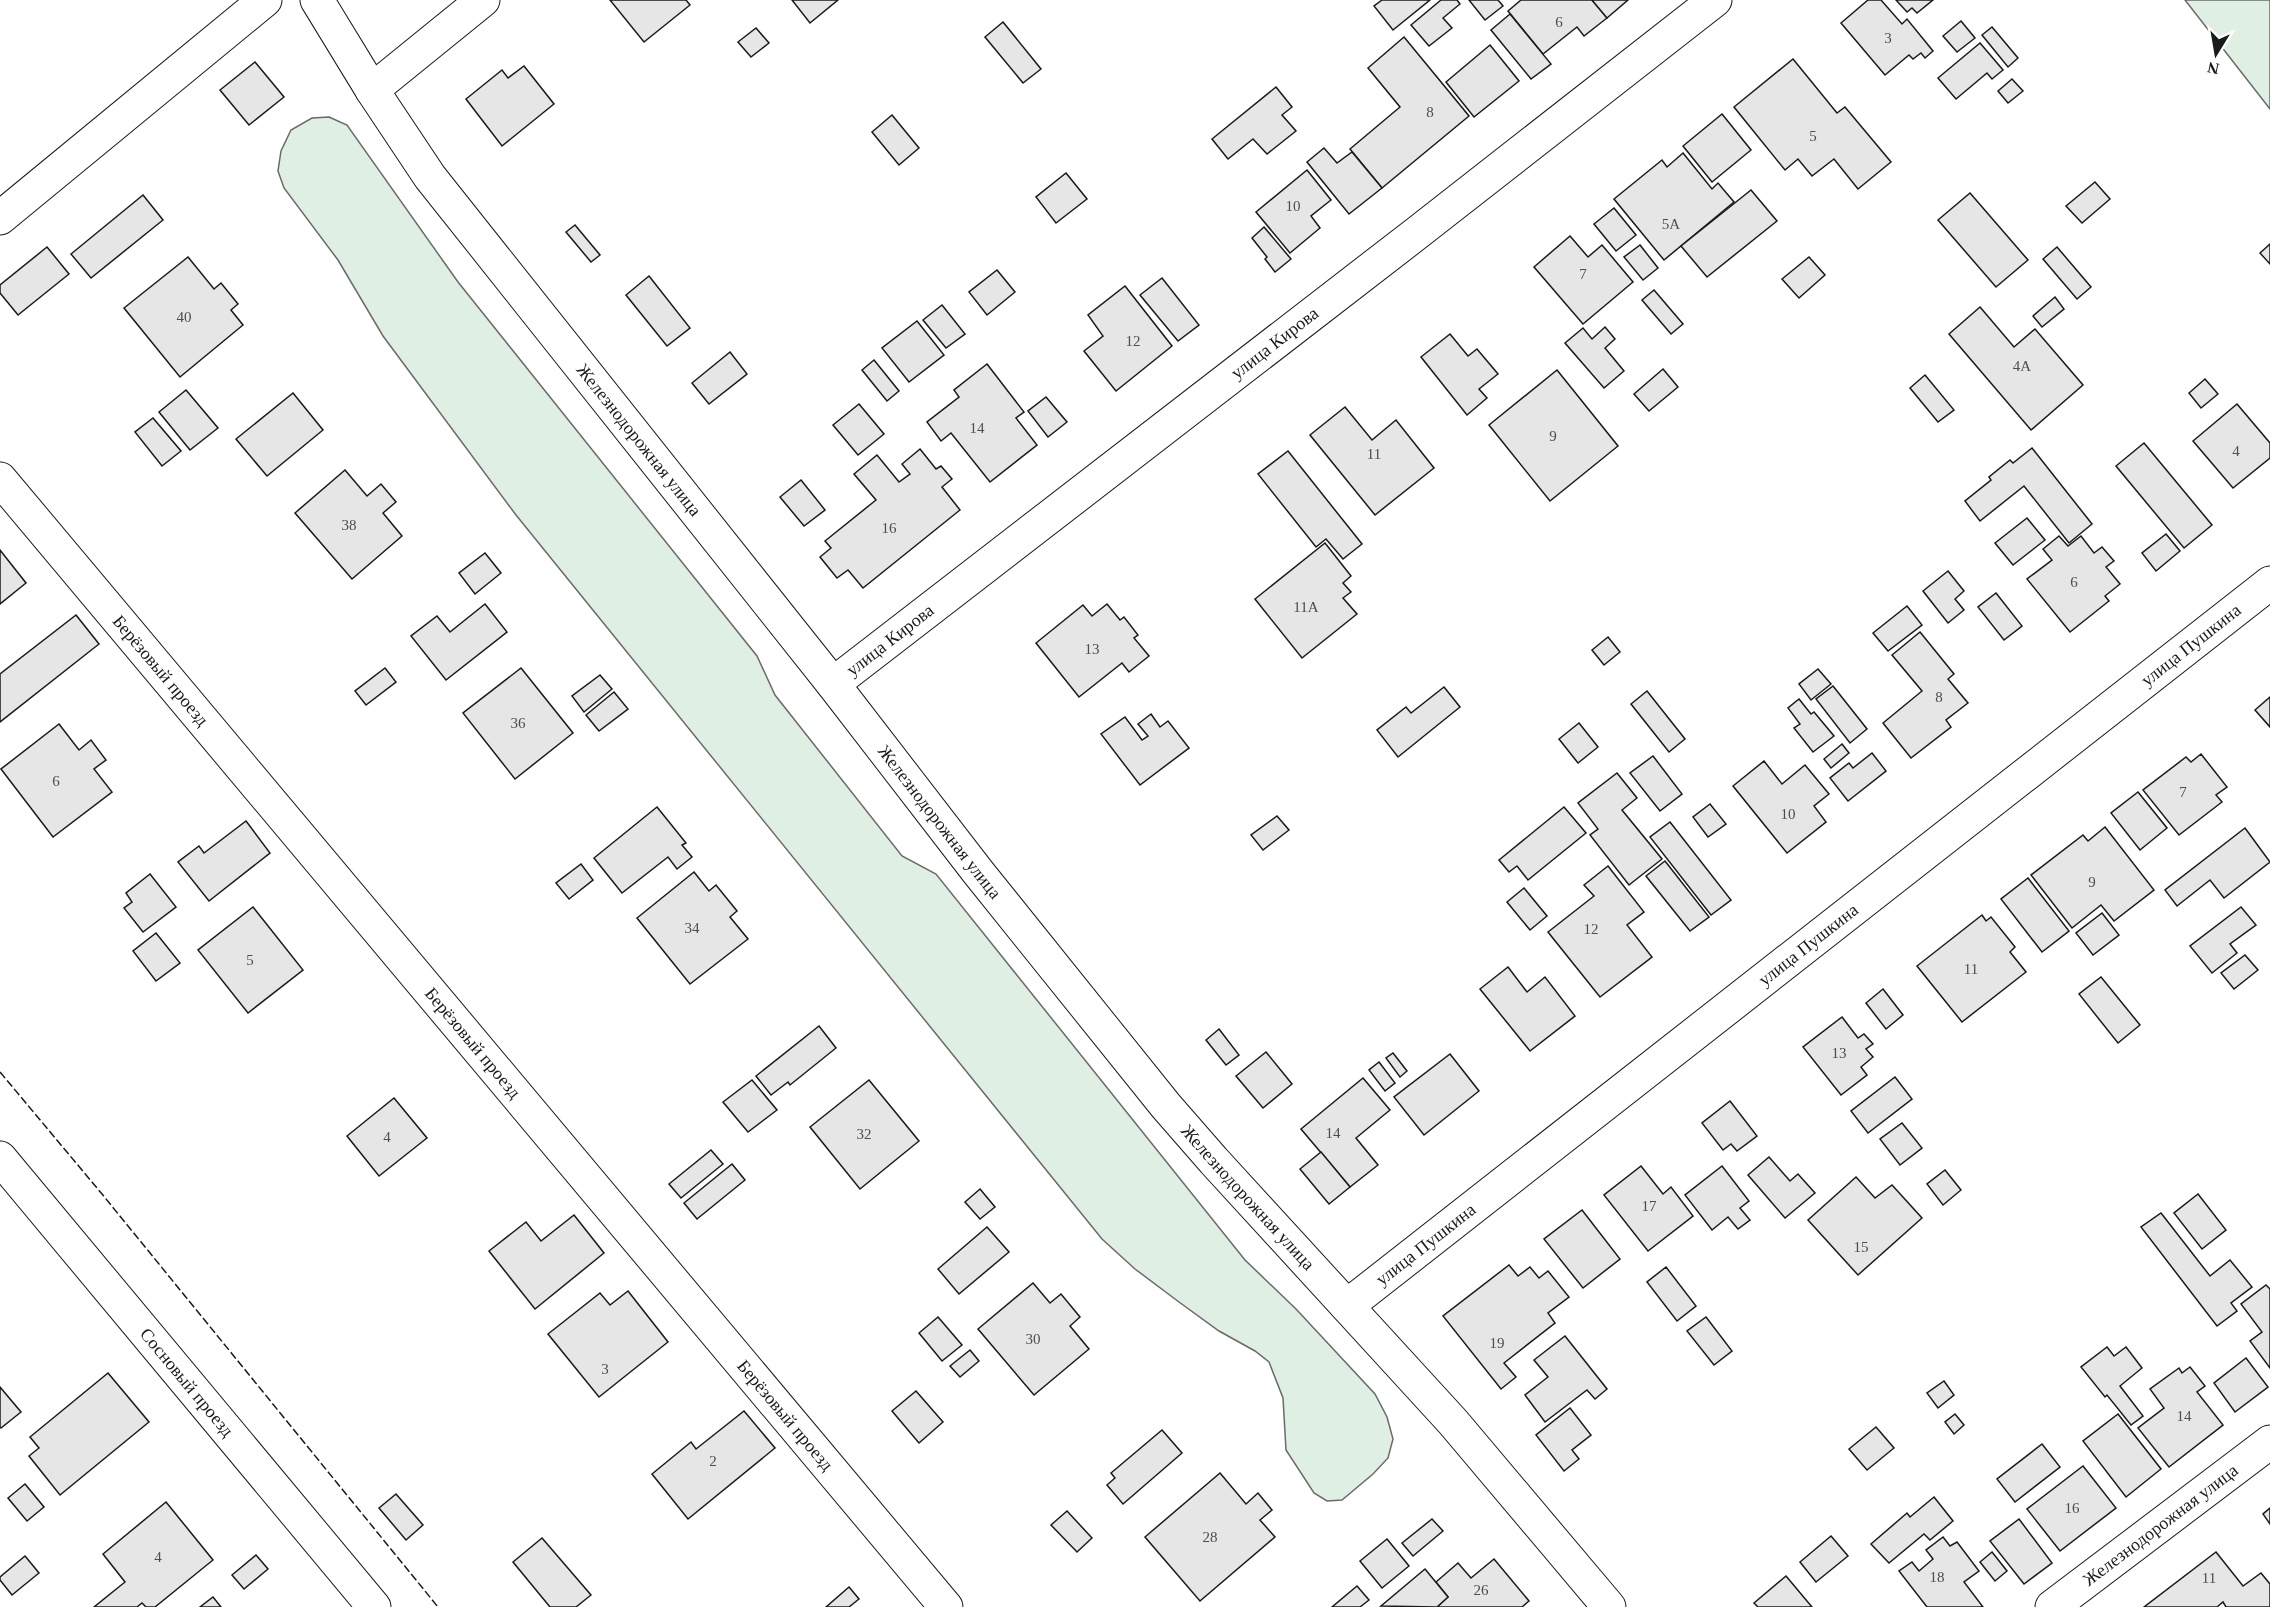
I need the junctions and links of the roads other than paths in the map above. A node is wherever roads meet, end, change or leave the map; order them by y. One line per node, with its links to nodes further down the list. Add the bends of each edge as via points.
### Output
1 (265, 0): 6 (street)
2 (317, 0): 5 (street, Железнодорожная улица)
3 (483, 0): 5 (street)
4 (1715, 0): 9 (street, улица Кирова)
5 (372, 90): 9 (street, Железнодорожная улица, via 478,240)
6 (0, 218)
7 (0, 479): 14 (street, Берёзовый проезд)
8 (2270, 583): 11 (street, улица Пушкина)
9 (833, 684): 11 (street, Железнодорожная улица, via 1166,1106)
10 (0, 1158): 13 (street, Сосновый проезд)
11 (1347, 1306): 15 (street, Железнодорожная улица, via 1453,1422)
12 (2270, 1442): 16 (street, Железнодорожная улица)
13 (374, 1607)
14 (946, 1607)
15 (1609, 1607)
16 (2052, 1607)

